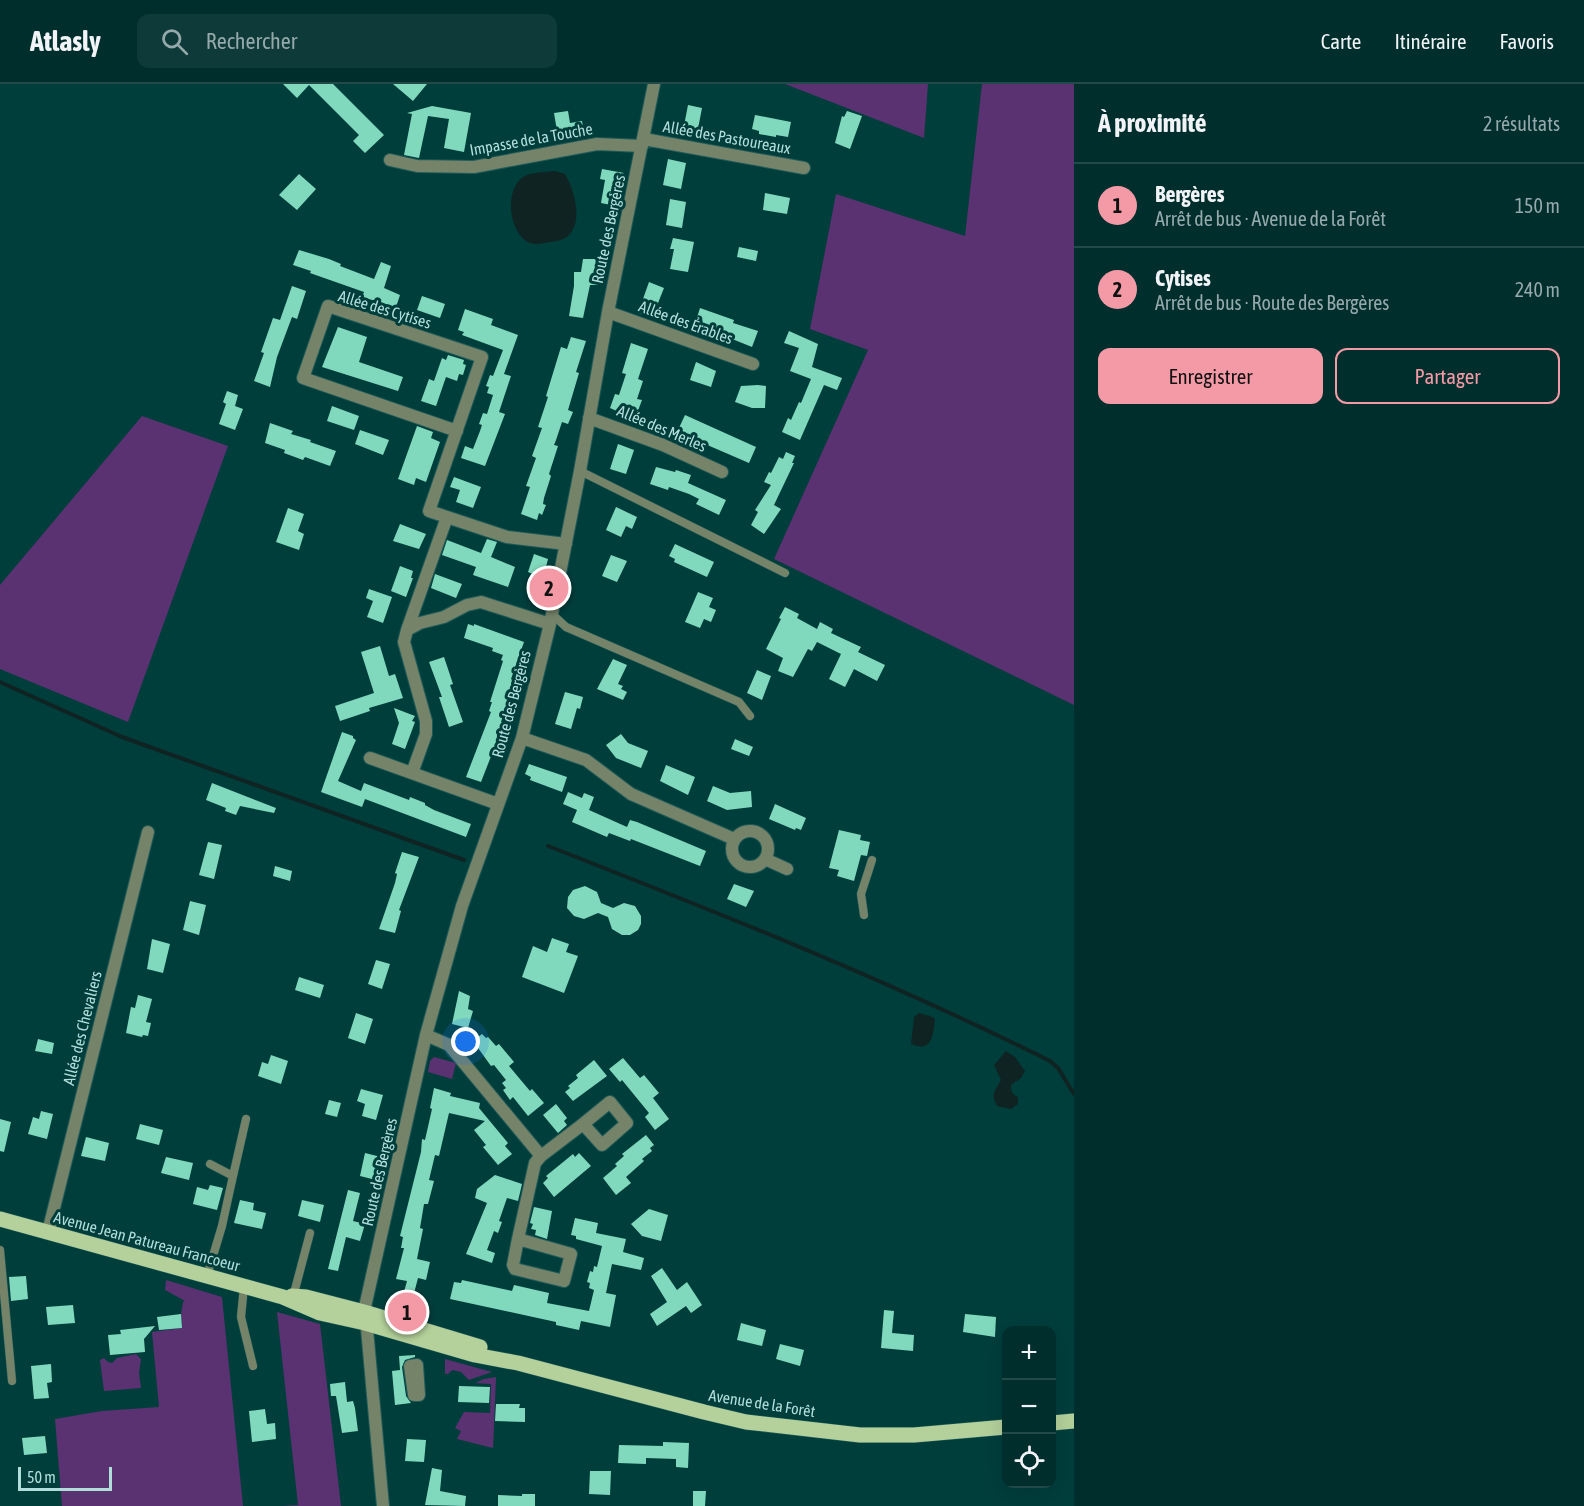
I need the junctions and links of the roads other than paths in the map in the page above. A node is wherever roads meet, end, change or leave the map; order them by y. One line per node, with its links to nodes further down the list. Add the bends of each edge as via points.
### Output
1 (654, 84): 2 (street, Route des Bergères)
2 (643, 143): 3 (street, Impasse de la Touche, via 597,144 474,167 417,166); 4 (street, Allée des Pastoureaux); 5 (street, Route des Bergères)
3 (390, 160)
4 (804, 168)
5 (608, 312): 6 (street, Allée des Érables); 7 (street, Route des Bergères)
6 (753, 364)
7 (589, 418): 9 (street, Route des Bergères); 10 (street, Allée des Merles, via 663,444)
8 (457, 431): 8 (street, Allée des Cytises, via 482,357 328,306 303,378); 11 (street, Allée des Cytises, via 429,511)
9 (580, 471): 12 (street, Route des Bergères); 13 (lane)
10 (722, 472)
11 (447, 517): 12 (street, via 507,537); 15 (street)
12 (566, 544): 14 (street, Route des Bergères)
13 (785, 573)
14 (551, 619): 15 (street, via 481,602); 16 (lane, via 739,702); 17 (street, Route des Bergères)
15 (407, 630): 19 (street, via 404,642 426,721 426,734)
16 (750, 716)
17 (522, 738): 20 (street, Route des Bergères); 22 (street, via 586,760 631,794)
18 (370, 758): 19 (street)
19 (412, 773): 20 (street)
20 (498, 804): 27 (street, Route des Bergères, via 462,906)
21 (148, 832): 35 (street, Allée des Chevaliers)
22 (735, 839): 23 (street, via 746,831 760,834 768,847); 23 (street, via 732,848 736,862 750,867)
23 (765, 859): 25 (street)
24 (872, 860): 26 (lane, via 861,894)
25 (787, 868)
26 (864, 915)
27 (426, 1035): 30 (street, via 449,1045); 42 (street, Route des Bergères)
28 (246, 1119): 32 (lane)
29 (583, 1124): 30 (street)
30 (541, 1156): 37 (street, via 535,1163)
31 (210, 1164): 32 (lane)
32 (233, 1176): 39 (lane)
33 (0, 1219): 34 (lane); 35 (main road, Avenue Jean Patureau Francoeur)
34 (0, 1224)
35 (48, 1232): 39 (main road, Avenue Jean Patureau Francoeur)
36 (310, 1233): 41 (lane)
37 (518, 1239): 37 (street, via 515,1269 564,1281 571,1254)
38 (0, 1250): 44 (lane)
39 (207, 1276): 40 (main road, Avenue Jean Patureau Francoeur)
40 (244, 1286): 41 (main road, Avenue Jean Patureau Francoeur); 43 (lane, via 241,1317)
41 (290, 1298): 42 (main road, Avenue Jean Patureau Francoeur)
42 (365, 1318): 47 (main road, Avenue de la Forêt, via 471,1343 518,1363 769,1425 860,1435); 48 (street, Route des Bergères)
43 (253, 1366)
44 (12, 1381)
45 (1074, 1421): 46 (main road)
46 (1056, 1423)
47 (1002, 1427)
48 (383, 1506)

